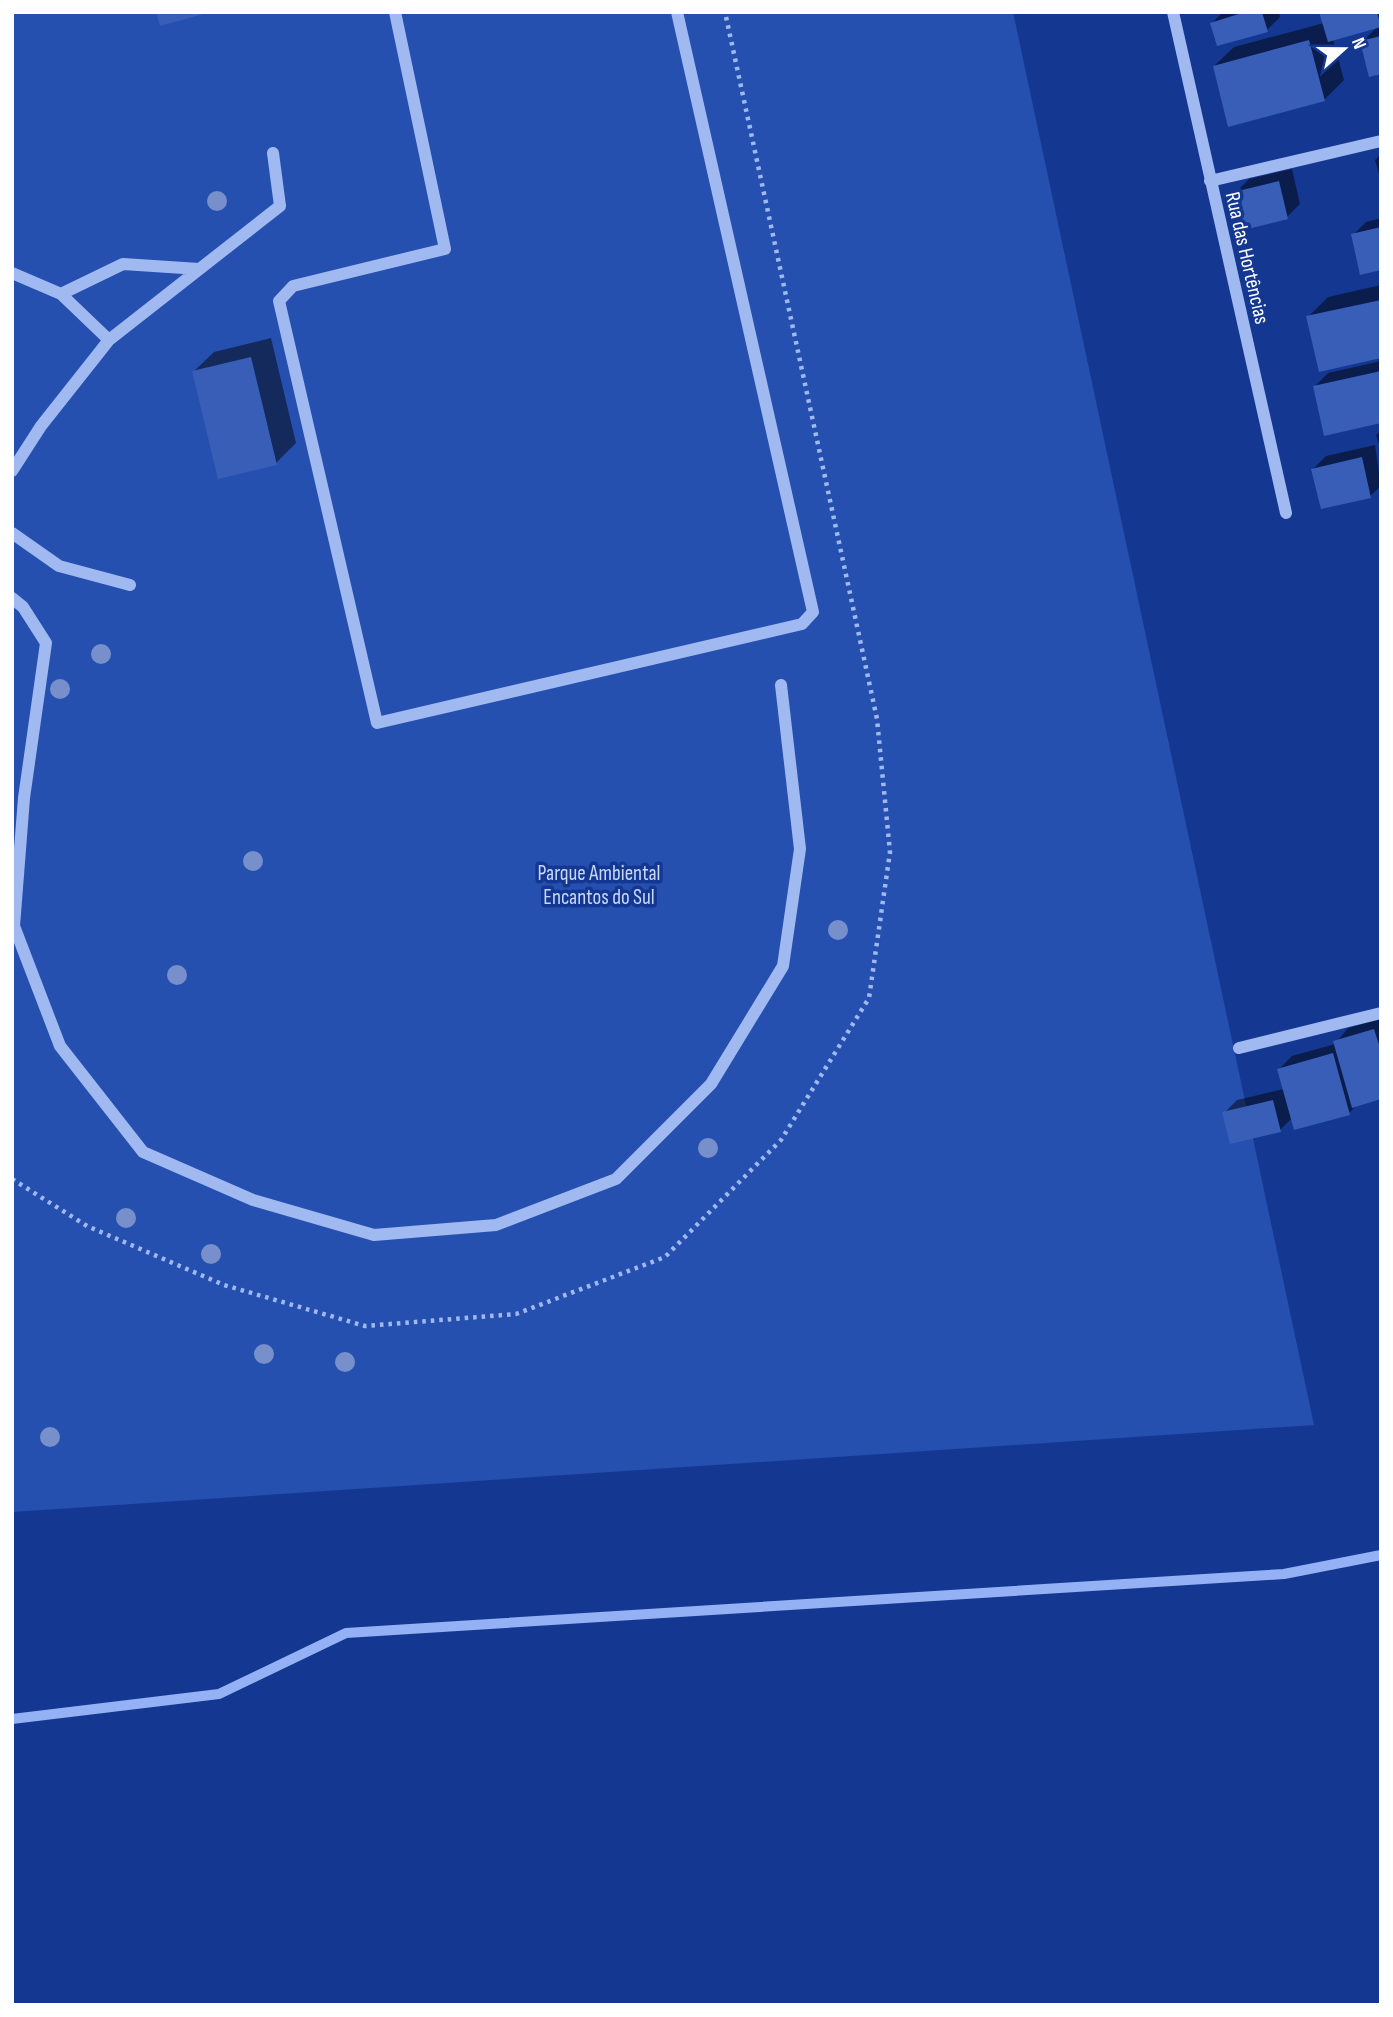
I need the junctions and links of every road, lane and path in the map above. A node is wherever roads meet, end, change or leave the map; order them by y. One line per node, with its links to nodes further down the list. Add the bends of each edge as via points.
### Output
1 (395, 12): 2 (street, via 446,249 293,286 279,301 377,723 802,624 813,612)
2 (677, 12)
3 (725, 12): 20 (path, via 877,719 890,852 869,998 782,1140 666,1257 516,1314 365,1326 224,1285 86,1226)
4 (1173, 12): 7 (street, Rua das Hortências)
5 (1381, 141): 7 (street)
6 (273, 153): 8 (street, via 280,206)
7 (1210, 181): 13 (street, Rua das Hortências)
8 (199, 269): 10 (street, via 123,264); 11 (street)
9 (12, 273): 10 (street)
10 (61, 294): 11 (street)
11 (109, 341): 12 (street, via 41,426)
12 (12, 471)
13 (1286, 513)
14 (12, 534): 15 (street, via 59,566)
15 (130, 585)
16 (12, 598): 17 (street, via 46,643 24,798 14,926 60,1046 143,1152 253,1200 374,1235 496,1225 615,1179 711,1084 783,965 800,849)
17 (781, 685)
18 (1381, 1013): 19 (street)
19 (1239, 1048)
20 (12, 1179)

